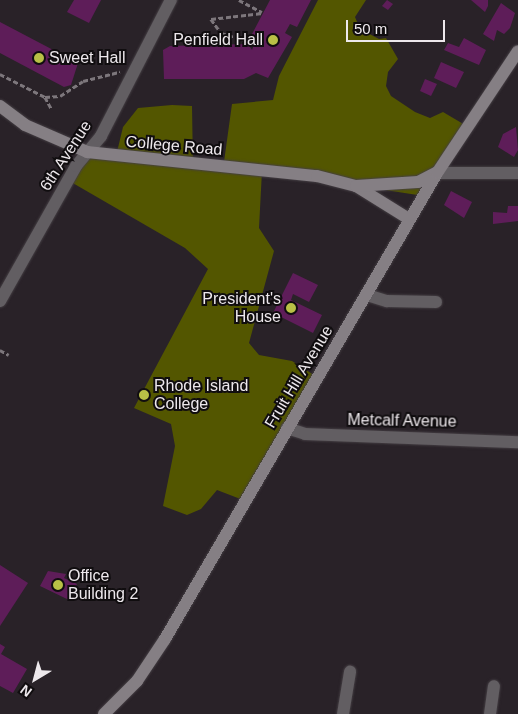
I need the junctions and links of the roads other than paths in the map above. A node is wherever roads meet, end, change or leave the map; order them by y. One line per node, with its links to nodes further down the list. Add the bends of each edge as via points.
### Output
1 (171, 0): 4 (street, 6th Avenue, via 101,136)
2 (518, 51): 5 (main road, Fruit Hill Avenue)
3 (0, 106): 4 (main road, College Road, via 25,125)
4 (87, 152): 7 (main road, College Road, via 292,172); 10 (street, 6th Avenue)
5 (437, 173): 6 (street); 7 (main road, College Road, via 418,182); 8 (main road, Fruit Hill Avenue)
6 (518, 174)
7 (356, 186): 8 (main road, College Road)
8 (410, 219): 9 (main road, Fruit Hill Avenue)
9 (367, 295): 11 (street, via 387,301); 12 (main road, Fruit Hill Avenue)
10 (0, 301)
11 (436, 302)
12 (287, 428): 13 (street, Metcalf Avenue, via 314,434); 16 (main road, Fruit Hill Avenue, via 165,639 137,681)
13 (518, 442)
14 (350, 672): 17 (street)
15 (494, 686): 18 (street)
16 (104, 714)
17 (343, 714)
18 (490, 714)

